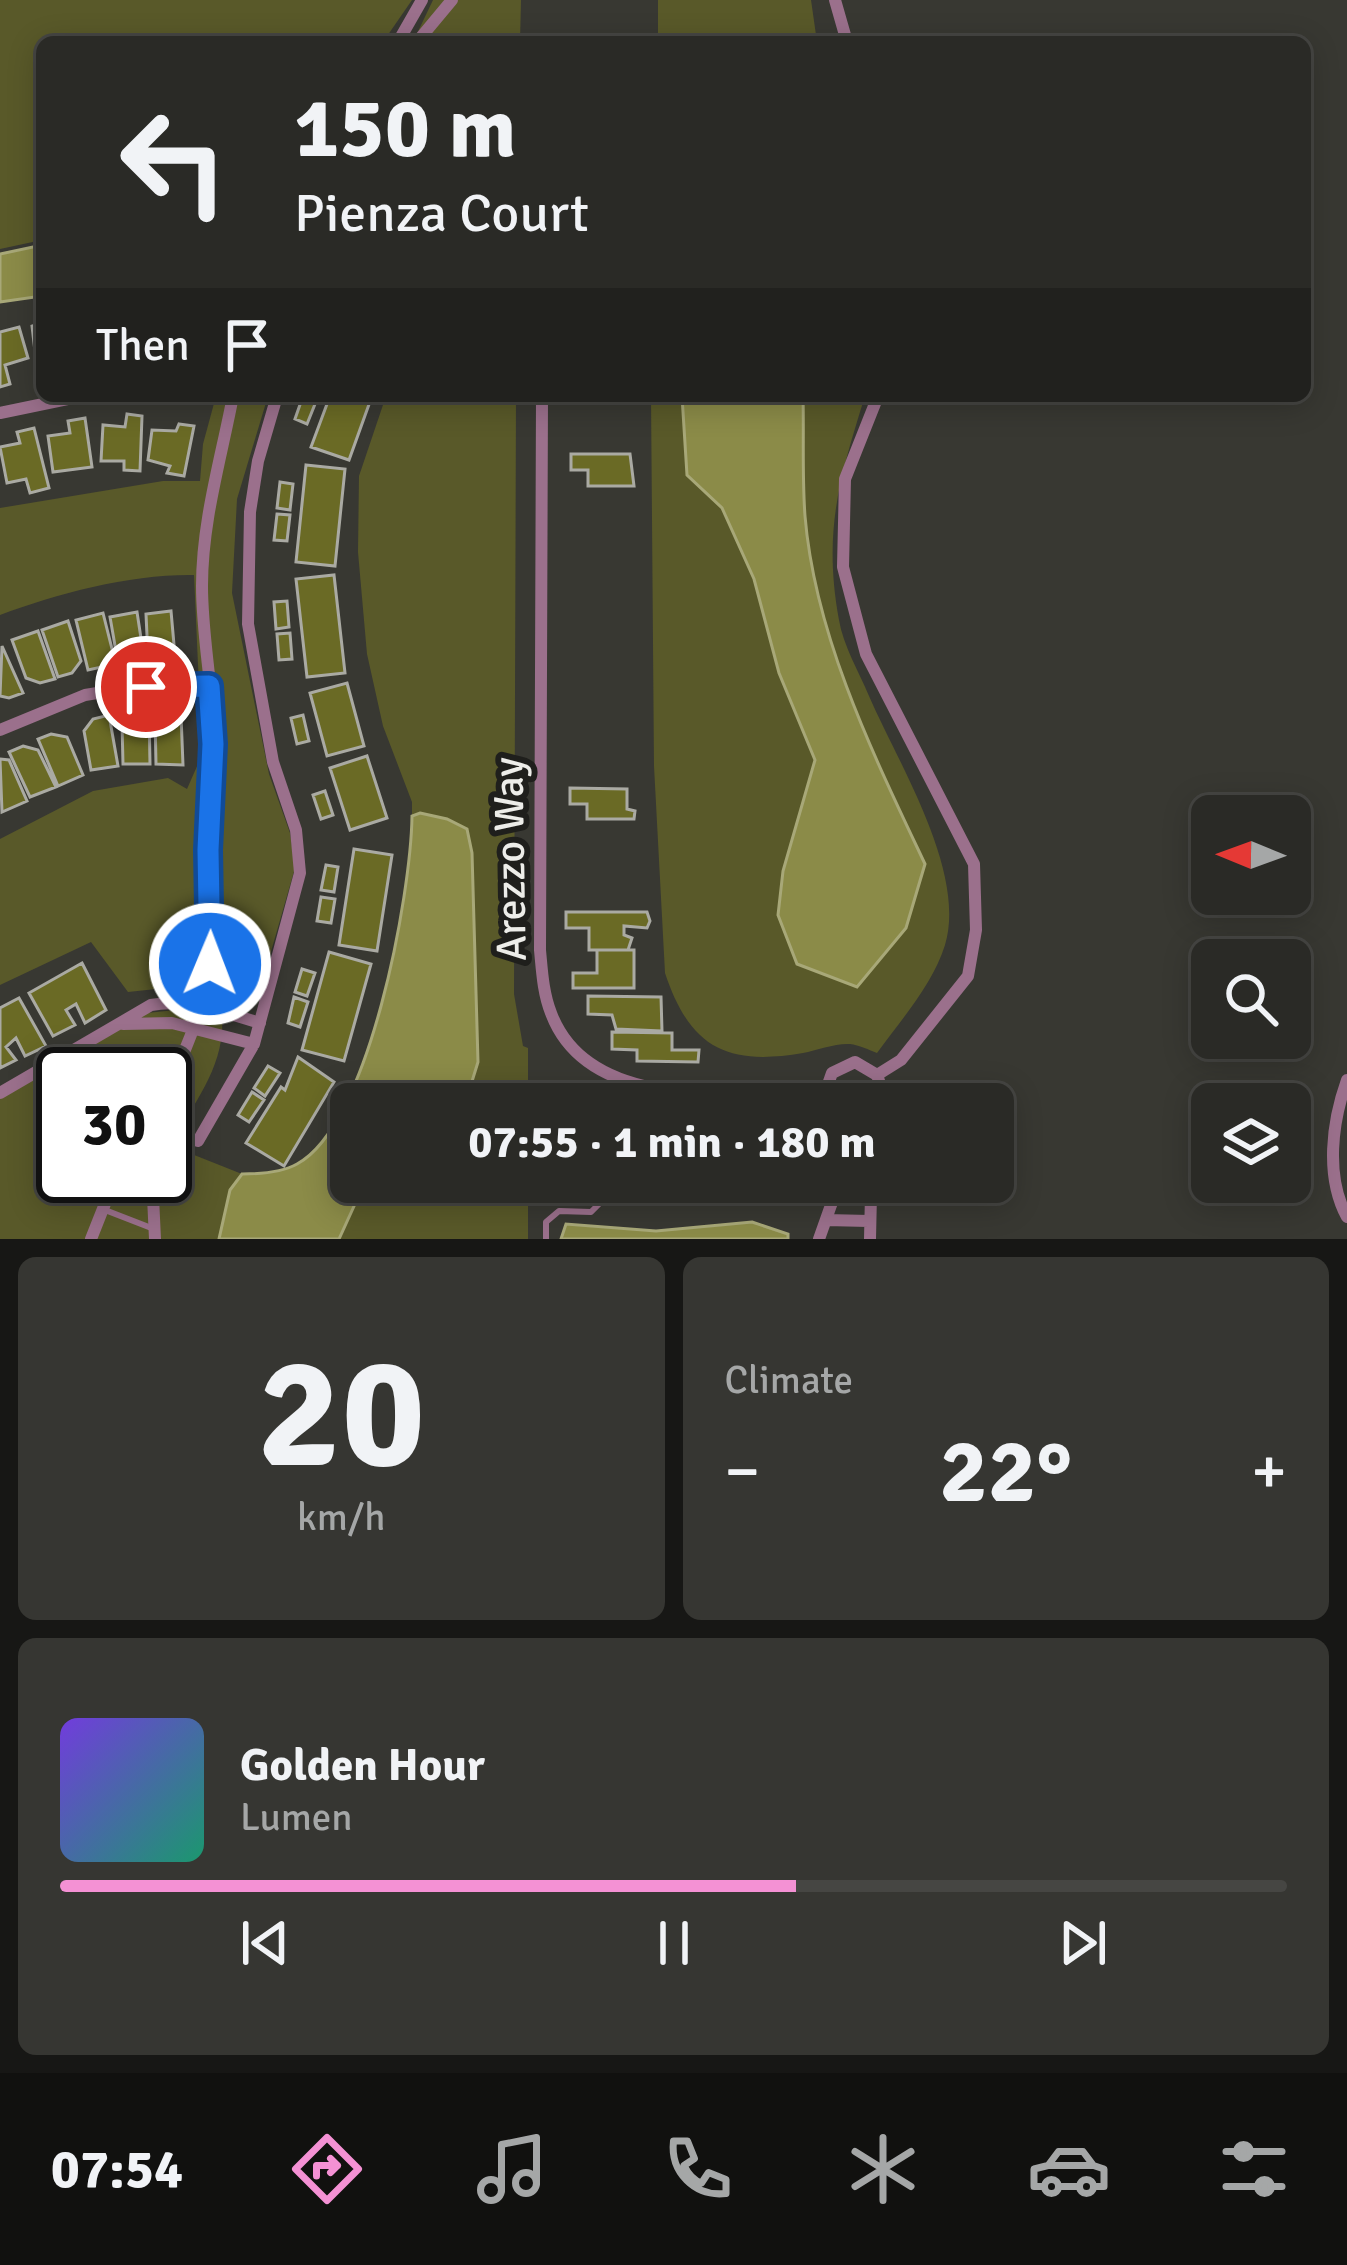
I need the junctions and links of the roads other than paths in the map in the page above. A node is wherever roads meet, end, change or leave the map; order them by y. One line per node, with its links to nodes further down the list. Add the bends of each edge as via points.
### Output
1 (422, 0): 4 (street)
2 (452, 0): 5 (street)
3 (835, 0): 6 (street)
4 (401, 36)
5 (422, 36)
6 (845, 36)
7 (51, 402): 12 (street)
8 (232, 402): 13 (street, via 203,554)
9 (276, 402): 16 (street, via 250,512 248,624 300,873)
10 (542, 402): 23 (street, Arezzo Way, via 544,989 552,1018 576,1051)
11 (876, 402): 21 (street, via 845,479 844,567 866,654 974,864 977,898 968,976 901,1060)
12 (0, 412)
13 (209, 686): 14 (street, via 85,695); 15 (street, via 212,921)
14 (0, 730)
15 (199, 1006): 16 (street); 17 (street, via 152,1005); 18 (street)
16 (260, 1023): 19 (street)
17 (123, 1024): 18 (street); 27 (street)
18 (193, 1028): 19 (street); 20 (street)
19 (254, 1044): 28 (street)
20 (187, 1047)
21 (877, 1075): 25 (street, via 846,1063); 26 (street)
22 (1347, 1080): 35 (street, via 1333,1164)
23 (624, 1082): 24 (street, Arezzo Way)
24 (629, 1083)
25 (830, 1083)
26 (880, 1083)
27 (0, 1093)
28 (198, 1141)
29 (105, 1203): 34 (street)
30 (153, 1203): 38 (street)
31 (599, 1203): 40 (lane, via 590,1212 559,1211 547,1222)
32 (832, 1203): 36 (street)
33 (870, 1203): 37 (street)
34 (102, 1209): 38 (lane); 39 (street)
35 (1347, 1217)
36 (826, 1220): 37 (street); 41 (street)
37 (869, 1221): 42 (street)
38 (155, 1234)
39 (91, 1239)
40 (546, 1239)
41 (819, 1239)
42 (870, 1239)

